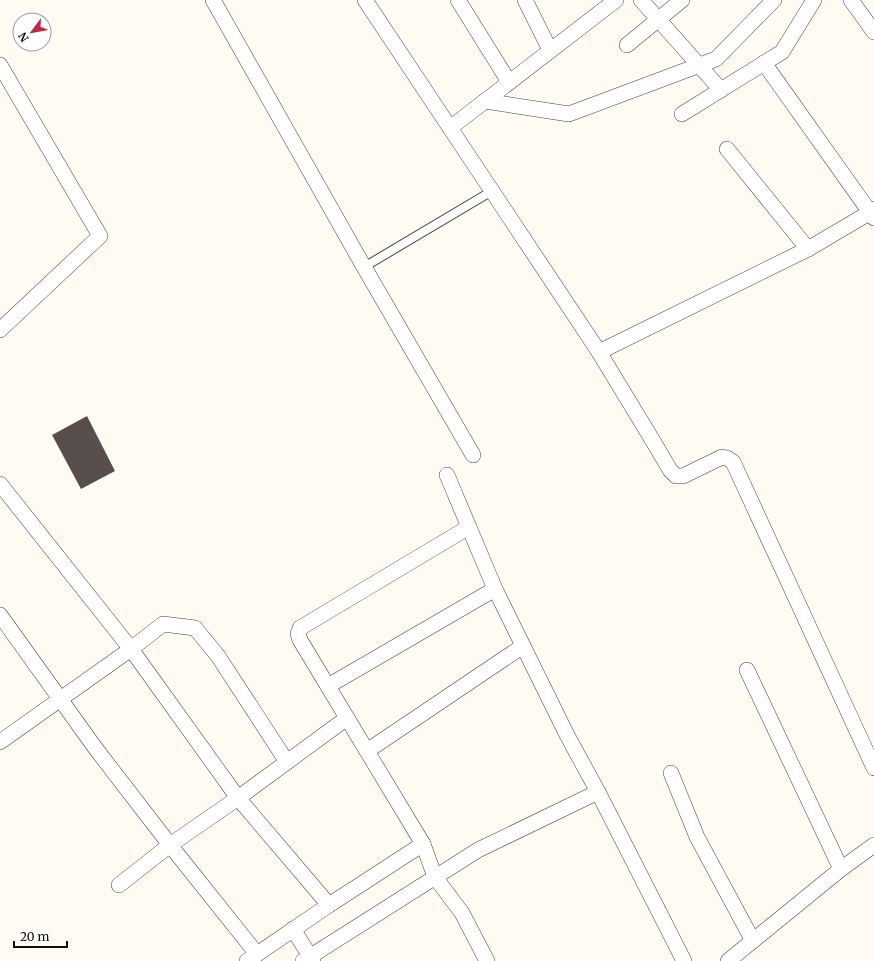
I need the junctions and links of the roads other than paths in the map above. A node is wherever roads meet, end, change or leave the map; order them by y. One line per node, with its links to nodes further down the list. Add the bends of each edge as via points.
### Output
1 (213, 0): 27 (street)
2 (365, 0): 22 (street)
3 (458, 0): 18 (street)
4 (525, 0): 14 (street)
5 (616, 0): 14 (street)
6 (642, 0): 11 (street)
7 (682, 0): 11 (street)
8 (774, 0): 17 (street, via 716,59)
9 (814, 0): 15 (street, via 782,52)
10 (851, 0): 12 (street)
11 (659, 19): 13 (street); 17 (street)
12 (872, 25)
13 (627, 45)
14 (550, 50): 18 (street)
15 (764, 63): 19 (street); 25 (street)
16 (0, 65): 28 (street, via 100,236)
17 (700, 66): 19 (street); 20 (street, via 569,114)
18 (509, 82): 20 (street)
19 (721, 90): 21 (street)
20 (485, 101): 22 (street)
21 (682, 114)
22 (450, 128): 24 (street)
23 (727, 149): 26 (street)
24 (492, 191): 27 (lane); 29 (street)
25 (872, 213): 26 (street)
26 (808, 249): 29 (street)
27 (364, 267): 30 (street)
28 (0, 330)
29 (599, 352): 45 (street, via 676,476 683,476 722,457 733,462)
30 (473, 455)
31 (447, 475): 33 (street)
32 (0, 484): 37 (street)
33 (469, 527): 34 (street); 39 (street, via 300,628 300,640)
34 (495, 589): 36 (street); 39 (street)
35 (0, 616): 40 (street)
36 (523, 646): 43 (street); 47 (street)
37 (131, 649): 40 (street); 44 (street, via 163,624 195,628 218,656); 48 (street)
38 (748, 670): 52 (street)
39 (328, 686): 41 (street)
40 (60, 699): 42 (street); 50 (street)
41 (347, 718): 43 (street); 44 (street)
42 (0, 742)
43 (367, 751): 49 (street)
44 (287, 762): 48 (street)
45 (874, 768)
46 (671, 773): 57 (street, via 697,837)
47 (598, 792): 53 (street, via 478,850); 61 (street)
48 (238, 798): 50 (street); 55 (street)
49 (424, 844): 53 (street); 55 (street)
50 (170, 845): 54 (street); 58 (street)
51 (874, 845): 52 (street)
52 (841, 869): 57 (street)
53 (435, 877): 59 (street); 60 (street, via 462,913)
54 (119, 885)
55 (329, 905): 56 (street)
56 (293, 929): 58 (street); 59 (street)
57 (753, 941): 62 (street)
58 (252, 958)
59 (308, 959)
60 (487, 961)
61 (684, 961)
62 (728, 961)

